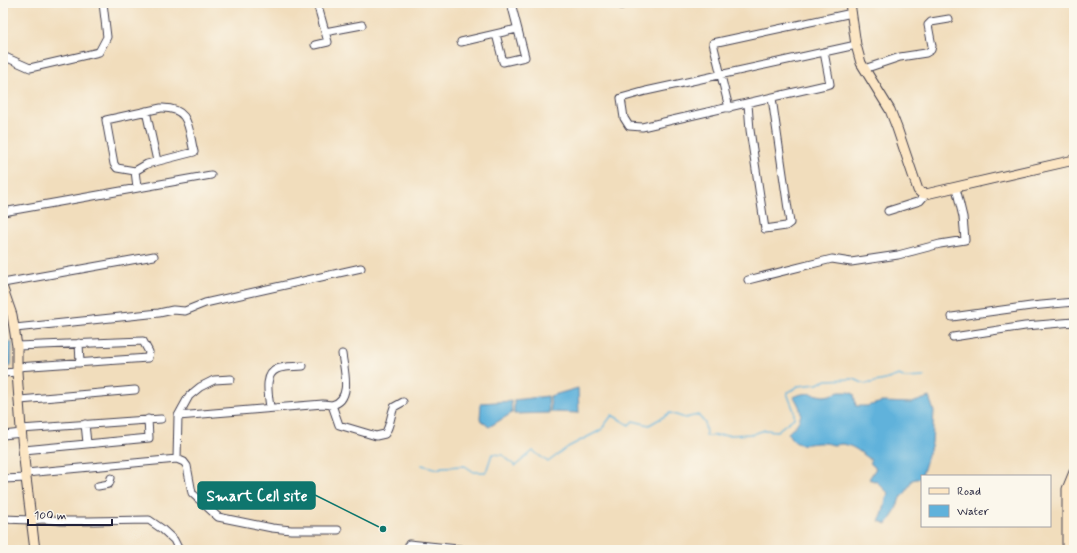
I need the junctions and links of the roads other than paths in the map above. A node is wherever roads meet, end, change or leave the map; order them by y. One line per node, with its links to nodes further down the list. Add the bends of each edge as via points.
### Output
1 (103, 3): 17 (street, via 107,37 99,52 30,68)
2 (317, 3): 11 (street)
3 (511, 3): 10 (street)
4 (630, 3): 6 (street)
5 (850, 3): 7 (street)
6 (620, 5)
7 (852, 13): 15 (street); 19 (street, via 714,43)
8 (949, 19): 18 (street, via 931,22 928,25 931,50)
9 (362, 25): 11 (street)
10 (518, 29): 12 (street); 12 (street, via 525,57 503,62)
11 (325, 32): 14 (street, via 328,42)
12 (496, 34): 13 (street)
13 (462, 42)
14 (315, 45)
15 (856, 46): 16 (street); 18 (street)
16 (824, 52): 19 (street); 20 (street, via 830,84)
17 (3, 56)
18 (864, 69): 30 (street, via 890,110 918,190)
19 (720, 75): 22 (street); 22 (street, via 621,98 624,118 629,126 642,127)
20 (772, 98): 21 (street); 21 (street, via 790,223 786,226 765,229)
21 (748, 104): 22 (street)
22 (729, 108)
23 (146, 112): 25 (street); 25 (street, via 161,108 178,110 185,116 194,152); 26 (street, via 106,120 114,164 117,168)
24 (1074, 160): 29 (street)
25 (157, 161): 26 (street)
26 (135, 171): 28 (street)
27 (211, 175): 28 (street)
28 (137, 187): 32 (street)
29 (956, 188): 30 (street); 35 (street, via 963,217 964,240 898,255 851,262 832,259)
30 (926, 194): 31 (street, via 920,201)
31 (888, 211)
32 (3, 212)
33 (154, 256): 36 (street)
34 (361, 268): 41 (street, via 205,304 185,311 173,310)
35 (748, 280)
36 (3, 283)
37 (3, 289): 41 (street)
38 (1074, 302): 39 (street)
39 (952, 317)
40 (1074, 322): 42 (street, via 1025,326)
41 (15, 328): 44 (street)
42 (953, 337)
43 (79, 343): 44 (street); 46 (street); 46 (street, via 143,341 149,352 148,358)
44 (17, 346): 48 (street)
45 (342, 354): 54 (street, via 345,395 337,404)
46 (80, 363): 48 (street)
47 (302, 366): 55 (street, via 276,369 268,377)
48 (17, 370): 49 (street); 52 (street)
49 (3, 373)
50 (231, 379): 56 (street, via 214,380 200,387 189,396)
51 (135, 390): 52 (street)
52 (20, 400): 60 (street)
53 (403, 402): 54 (street, via 394,406 390,426 385,434 376,436 339,425)
54 (332, 405): 55 (street)
55 (270, 408): 56 (street)
56 (178, 416): 64 (street)
57 (148, 419): 58 (street); 59 (street); 62 (street, via 149,438)
58 (161, 419)
59 (86, 424): 60 (street); 62 (street)
60 (22, 431): 61 (street); 63 (street)
61 (3, 435)
62 (87, 444): 63 (street)
63 (24, 450): 67 (street)
64 (177, 459): 65 (street); 72 (street, via 187,466 192,493 218,517 278,529)
65 (108, 466): 67 (street); 69 (street, via 108,473 113,479 109,484)
66 (1074, 472): 77 (street, via 1067,489)
67 (26, 475): 68 (street); 71 (street)
68 (3, 479)
69 (98, 486)
70 (3, 519): 71 (street)
71 (31, 520): 73 (street); 74 (street, via 149,520 174,540)
72 (338, 530)
73 (35, 550)
74 (179, 550)
75 (409, 550): 76 (street, via 409,544)
76 (468, 550)
77 (1067, 550)

